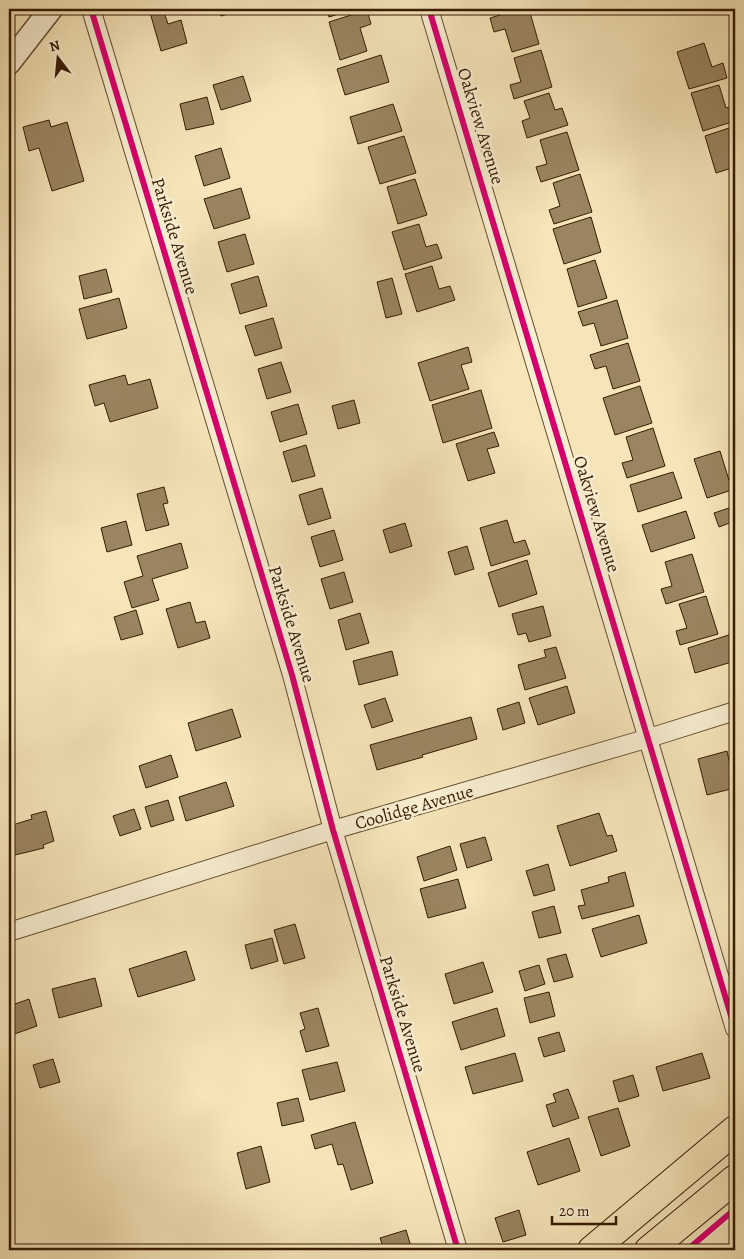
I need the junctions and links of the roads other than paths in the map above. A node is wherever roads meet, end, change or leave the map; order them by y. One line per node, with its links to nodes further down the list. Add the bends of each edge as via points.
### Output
1 (51, 9): 4 (street)
2 (91, 9): 7 (street, Parkside Avenue, via 292,675)
3 (430, 9): 6 (street, Oakview Avenue)
4 (9, 63)
5 (735, 711): 6 (street, Coolidge Avenue)
6 (649, 738): 7 (street, Coolidge Avenue); 9 (street, Oakview Avenue)
7 (334, 830): 8 (street, Coolidge Avenue); 12 (street, Parkside Avenue)
8 (9, 932)
9 (735, 1028)
10 (735, 1130): 13 (main road)
11 (735, 1179): 14 (main road)
12 (458, 1250)
13 (592, 1250)
14 (649, 1250)

